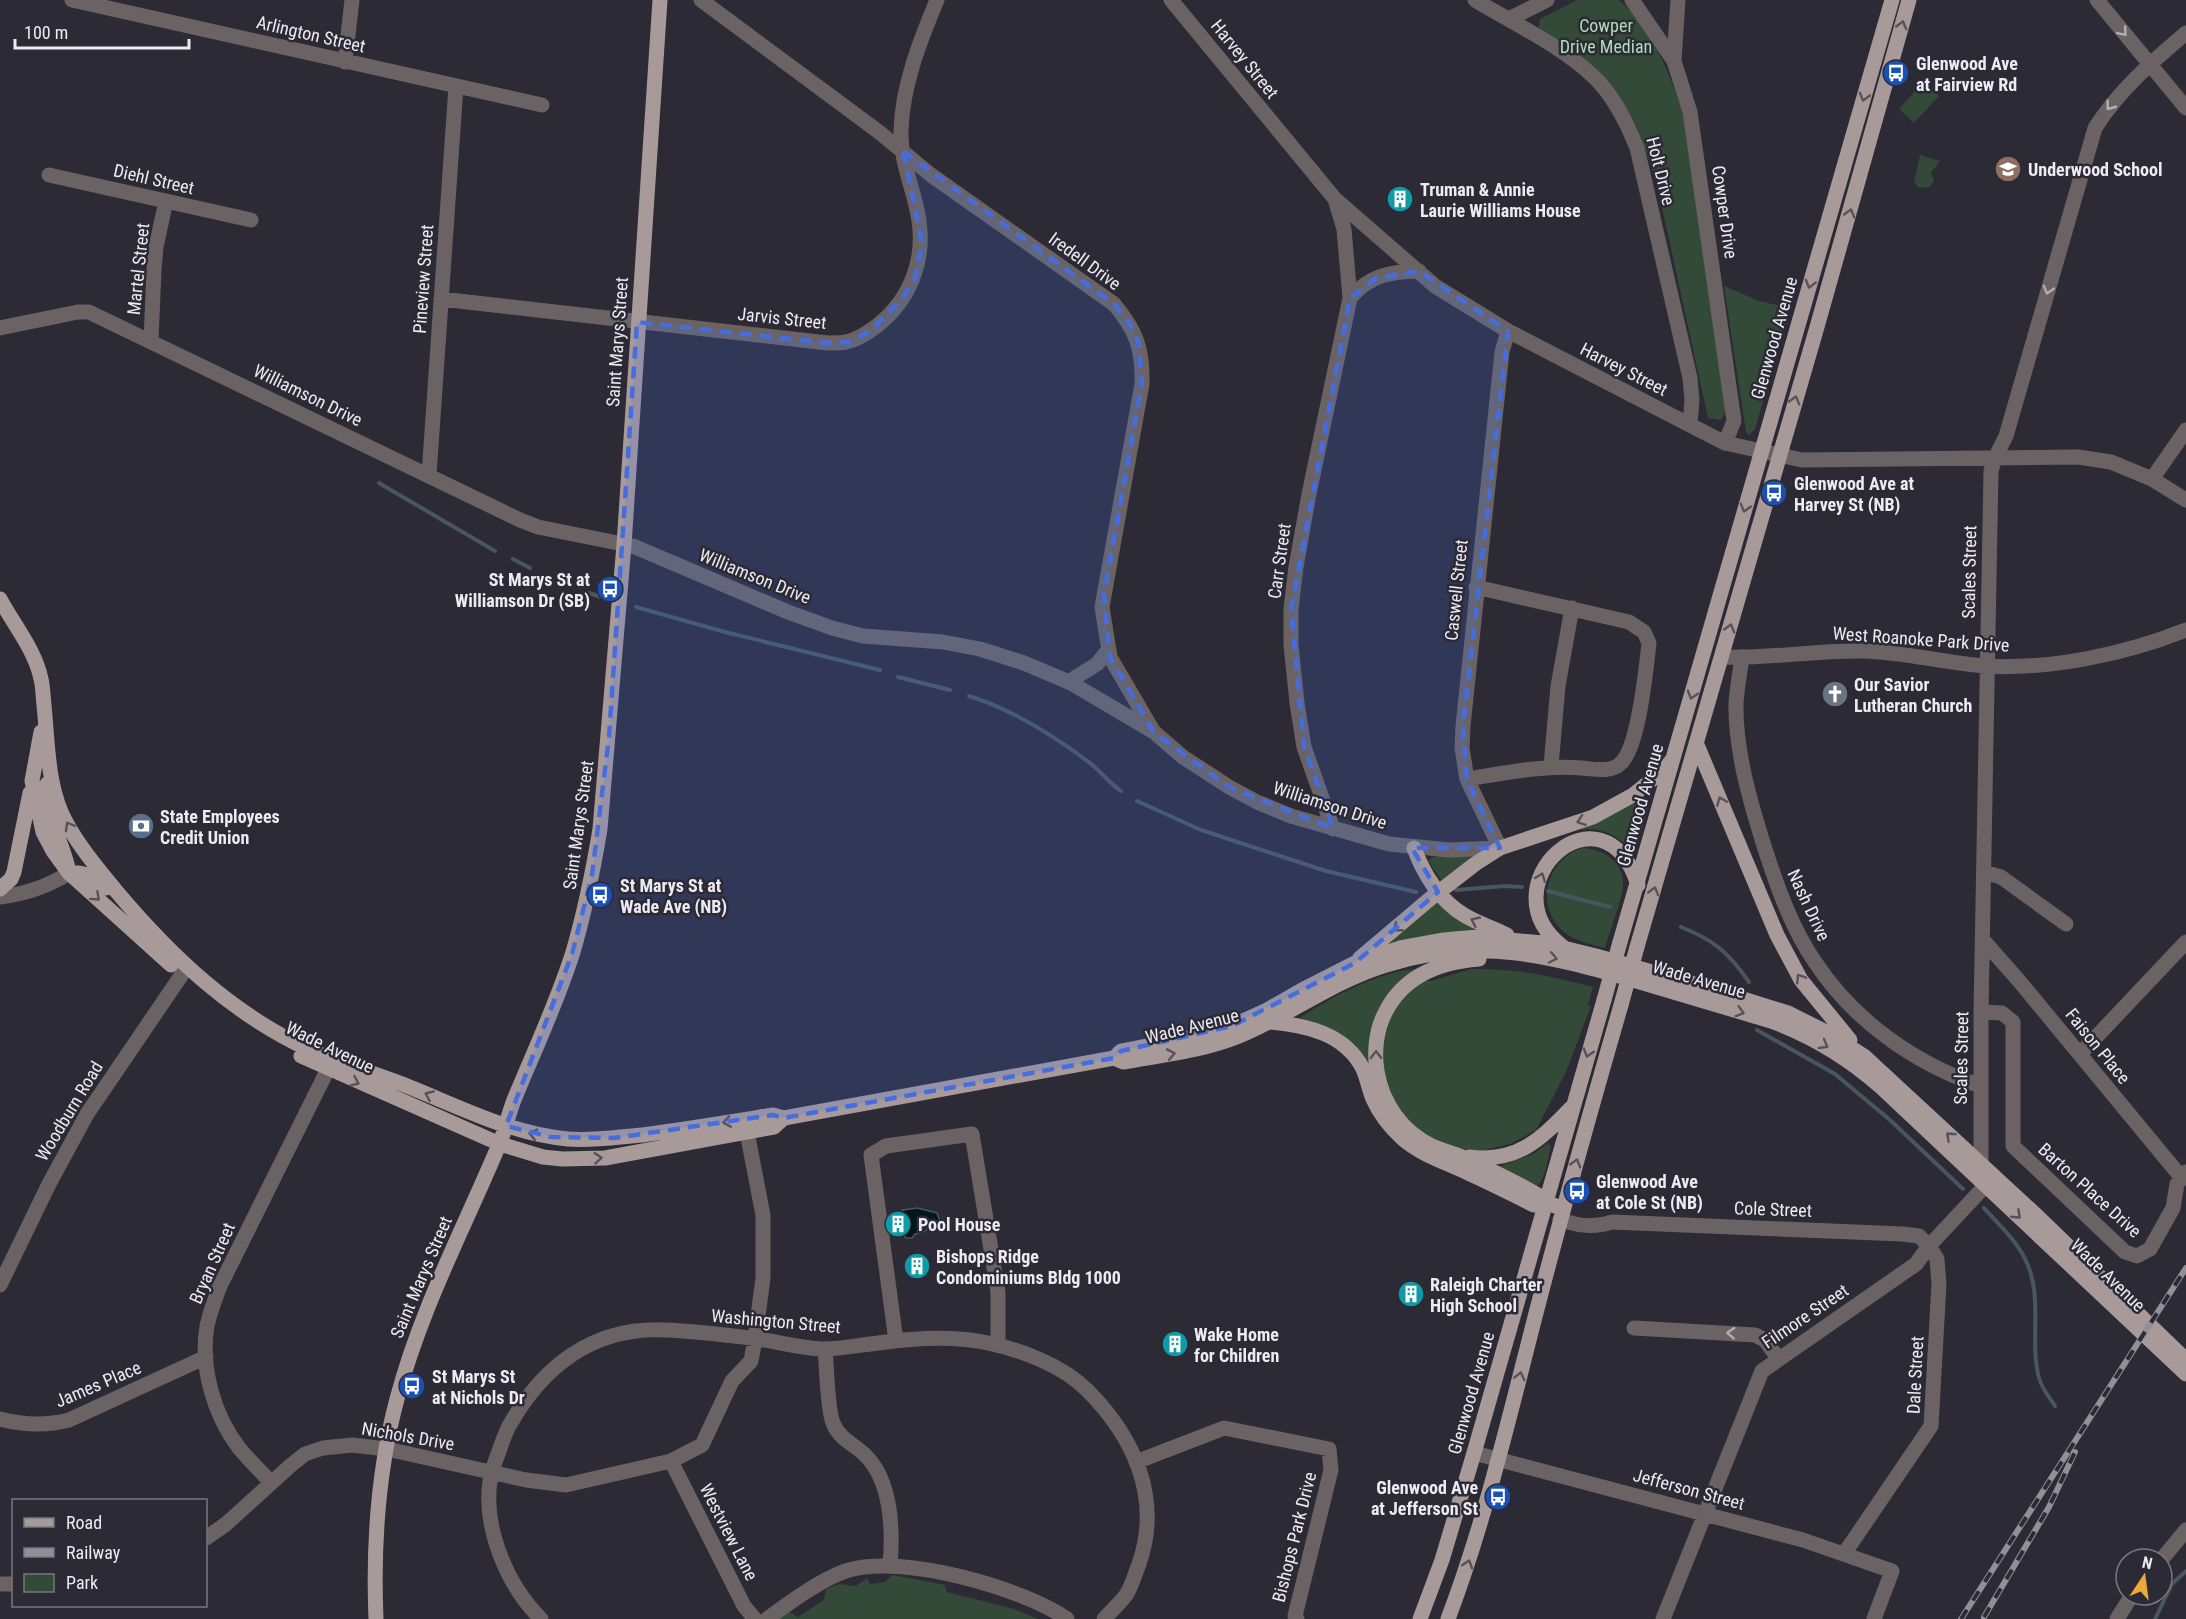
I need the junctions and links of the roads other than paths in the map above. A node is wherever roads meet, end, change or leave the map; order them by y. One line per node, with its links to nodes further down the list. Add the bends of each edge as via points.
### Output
1 (72, 0): 17 (street, Arlington Street)
2 (352, 0): 17 (street)
3 (660, 0): 30 (main road, Saint Marys Street)
4 (701, 0): 22 (street, Iredell Drive)
5 (937, 0): 22 (street, Jarvis Street, via 910,77 901,132)
6 (1171, 0): 24 (street, Harvey Street)
7 (1475, 0): 14 (street, Holt Drive)
8 (1547, 0): 14 (street)
9 (1632, 0): 16 (street, Cowper Drive)
10 (1678, 0): 16 (street)
11 (1892, 0): 37 (main road, Glenwood Avenue, one-way to 37)
12 (1909, 0): 38 (main road, Glenwood Avenue, one-way to 12)
13 (2097, 0): 18 (street, one-way to 18)
14 (1509, 19): 34 (street, Holt Drive, via 1595,78 1628,124 1637,148 1690,378)
15 (2186, 33): 18 (street, Scales Street)
16 (1674, 61): 36 (street, Cowper Drive, via 1694,133 1734,421)
17 (345, 62): 19 (street, Arlington Street)
18 (2150, 63): 21 (street); 39 (street, Scales Street, one-way to 39, via 2108,107 2095,128 2006,436)
19 (456, 86): 20 (street, Arlington Street); 29 (street, Pineview Street)
20 (542, 105)
21 (2186, 108)
22 (903, 151): 30 (street, Jarvis Street, via 922,243 915,277 892,314 870,331 848,342 828,344); 48 (street, Iredell Drive, via 1113,304 1129,322 1139,344 1142,384 1102,607)
23 (49, 175): 25 (street, Diehl Street)
24 (1335, 199): 27 (street, Harvey Street); 28 (street, Carr Street, via 1344,229)
25 (166, 201): 26 (street, Diehl Street); 33 (street, Martel Street, via 156,248)
26 (251, 220)
27 (1419, 271): 28 (street, via 1394,272 1376,278 1361,285); 32 (street, Harvey Street)
28 (1350, 298): 64 (street, Carr Street, via 1309,494 1291,609 1291,645 1304,747)
29 (441, 299): 30 (street, Jarvis Street); 40 (street, Pineview Street)
30 (638, 322): 43 (main road, Saint Marys Street)
31 (0, 328): 33 (street, Williamson Drive, via 89,312)
32 (1508, 331): 34 (street, Harvey Street); 44 (street, Caswell Street, via 1502,352)
33 (151, 341): 40 (street, Williamson Drive)
34 (1690, 425): 36 (street, Harvey Street)
35 (2186, 430): 41 (street)
36 (1725, 442): 37 (street, Harvey Street)
37 (1761, 452): 38 (street, Harvey Street); 56 (main road, Glenwood Avenue, one-way to 56)
38 (1779, 456): 39 (street, Harvey Street, via 1802,460); 49 (main road, Glenwood Avenue, one-way to 38)
39 (1995, 458): 41 (street, Harvey Street, via 2078,457 2111,462); 51 (street, Scales Street, via 1990,471)
40 (429, 475): 43 (street, Williamson Drive, via 538,527)
41 (2152, 479): 42 (street, Harvey Street)
42 (2186, 500)
43 (624, 544): 52 (street, Williamson Drive, via 832,628 863,636 980,649); 92 (main road, Saint Marys Street, via 601,817 592,875 572,954)
44 (1476, 587): 46 (street); 59 (street, Caswell Street, via 1462,726)
45 (0, 599): 53 (main road, Wade Avenue, via 33,656 41,679)
46 (1572, 608): 57 (street, via 1558,686); 57 (street, via 1629,622 1644,632 1649,643 1645,677 1627,757 1619,766 1605,770)
47 (2186, 630): 51 (street, West Roanoke Park Drive, via 2101,656 2046,664)
48 (1109, 649): 52 (street, via 1097,664); 54 (street, Iredell Drive)
49 (1722, 657): 50 (street, West Roanoke Park Drive); 55 (main road, Glenwood Avenue)
50 (1742, 657): 51 (street, West Roanoke Park Drive, via 1864,651); 89 (street, Nash Drive, via 1736,701 1747,784 1773,874 1814,962 1838,992 1894,1043 1950,1075)
51 (1986, 666): 68 (street, Scales Street)
52 (1068, 682): 54 (street, Williamson Drive)
53 (45, 714): 58 (main road, Wade Avenue); 60 (main road, Wade Avenue)
54 (1154, 732): 64 (street, Williamson Drive, via 1229,788 1291,816)
55 (1697, 745): 63 (main road, Glenwood Avenue); 86 (main road, one-way to 55, via 1791,963)
56 (1675, 755): 61 (main road, via 1664,770); 62 (main road, Glenwood Avenue)
57 (1551, 766): 59 (street)
58 (50, 767): 69 (main road, via 48,811); 74 (main road, Wade Avenue, one-way to 58, via 86,854 65,822)
59 (1467, 779): 67 (street, Caswell Street)
60 (32, 782): 69 (main road, Wade Avenue, via 43,832); 71 (main road, via 14,872)
61 (1633, 795): 62 (main road); 67 (main road, one-way to 67, via 1593,817)
62 (1662, 801): 63 (main road); 70 (main road, Glenwood Avenue)
63 (1678, 808): 100 (main road, Glenwood Avenue, one-way to 63, bridge)
64 (1333, 828): 66 (street, Williamson Drive)
65 (1590, 839): 67 (main road, via 1574,836); 70 (main road, via 1617,849 1632,866); 79 (main road, one-way to 65, via 1547,932 1538,914 1538,884 1558,849)
66 (1414, 848): 67 (street, Williamson Drive); 72 (main road)
67 (1500, 848): 72 (main road)
68 (1984, 872): 75 (street, via 2001,877); 77 (street, Scales Street)
69 (69, 873): 73 (street, via 37,890); 74 (main road, via 87,874); 82 (main road, Wade Avenue, one-way to 82)
70 (1638, 885): 90 (main road, Glenwood Avenue, one-way to 90, bridge)
71 (0, 889)
72 (1438, 892): 76 (main road, one-way to 72, via 1464,916); 81 (main road, one-way to 81)
73 (0, 897)
74 (134, 911): 82 (main road, Wade Avenue)
75 (2066, 924)
76 (1518, 940): 79 (main road, Wade Avenue); 81 (main road, Wade Avenue, via 1444,940 1400,948)
77 (1983, 940): 83 (street, Scales Street); 85 (street, Faison Place)
78 (2186, 942): 85 (street)
79 (1563, 947): 86 (main road, Wade Avenue, via 1788,1013)
80 (1495, 950): 84 (main road, Wade Avenue, via 1453,951 1385,965 1342,982); 95 (main road, one-way to 80, via 1419,1139 1392,1110 1378,1076 1378,1034 1389,1005 1411,981 1435,967 1483,959); 98 (main road, Wade Avenue, one-way to 98, via 1574,963 1793,1029 1865,1073)
81 (1355, 963): 87 (main road, Wade Avenue, via 1232,1026 1121,1051)
82 (184, 971): 88 (main road, Wade Avenue, via 245,1024 273,1042); 102 (street, Woodburn Road, via 72,1139)
83 (1981, 1012): 89 (street, Scales Street); 97 (street, Barton Place Drive, via 2002,1013 2013,1022 2013,1146 2125,1252 2137,1256 2150,1249 2174,1209 2177,1184)
84 (1269, 1022): 87 (main road, Wade Avenue, one-way to 84, via 1124,1062 1192,1050 1237,1037); 99 (main road, via 1318,1031 1349,1051 1358,1060 1381,1114 1424,1154)
85 (2080, 1054): 97 (street, Faison Place)
86 (1864, 1056): 96 (main road, Wade Avenue, one-way to 86)
87 (1114, 1058): 91 (main road, Wade Avenue)
88 (331, 1065): 92 (main road, Wade Avenue, one-way to 88, via 406,1085); 94 (main road, Wade Avenue, one-way to 94); 110 (street, Bryan Street, via 220,1286 207,1326)
89 (1980, 1086): 96 (street, Scales Street)
90 (1572, 1107): 95 (main road, via 1526,1148 1492,1159); 99 (main road, Glenwood Avenue)
91 (784, 1118): 92 (main road, Wade Avenue, one-way to 92, via 773,1115 682,1130 572,1140); 93 (main road, Wade Avenue, via 774,1127)
92 (506, 1126): 94 (main road, Saint Marys Street)
93 (747, 1132): 94 (main road, Wade Avenue, one-way to 93, via 543,1156 584,1159); 105 (street, Nichols Drive, via 763,1215 763,1278)
94 (500, 1144): 116 (main road, Saint Marys Street, via 426,1311 397,1399)
95 (1460, 1156): 99 (main road)
96 (1981, 1165): 104 (main road, Wade Avenue)
97 (2183, 1174)
98 (1985, 1186): 101 (street, Filmore Street); 112 (main road, Wade Avenue, one-way to 112)
99 (1545, 1205): 100 (main road); 117 (main road, Glenwood Avenue)
100 (1561, 1215): 101 (street, Cole Street, via 1572,1224 1601,1226 1611,1222 1902,1234 1919,1236); 118 (main road, Glenwood Avenue, one-way to 100)
101 (1929, 1246): 111 (street, Filmore Street, via 1916,1264); 127 (street, Dale Street, via 1937,1259 1939,1284 1931,1426)
102 (0, 1284)
103 (1634, 1328): 111 (street, one-way to 103, via 1765,1340 1755,1335)
104 (2161, 1334): 108 (main road); 112 (main road)
105 (755, 1339): 109 (street, Washington Street); 119 (street, Nichols Drive, via 751,1361 732,1381 702,1445); 121 (street, Washington Street, via 662,1330 597,1340 573,1353 528,1396 508,1429)
106 (896, 1341): 107 (street, Washington Street, via 946,1338); 107 (street, via 871,1155 886,1146 972,1134 999,1292); 109 (street, Washington Street)
107 (998, 1345): 120 (street, Washington Street, via 1050,1364 1086,1388 1125,1436)
108 (2186, 1348)
109 (825, 1349): 128 (street, via 832,1421 838,1433 866,1455 885,1492 892,1524)
110 (206, 1357): 115 (street, James Place, via 69,1420 28,1424); 122 (street, Bryan Street, via 214,1401 226,1427 240,1449)
111 (1778, 1358): 123 (street, Filmore Street, via 1760,1376)
112 (2178, 1360): 113 (main road); 114 (main road)
113 (2186, 1374)
114 (2186, 1384)
115 (0, 1419)
116 (387, 1449): 121 (street, Nichols Drive); 122 (street, Nichols Drive, via 352,1445 315,1450); 129 (main road, Saint Marys Street, via 377,1526)
117 (1474, 1453): 118 (street, Jefferson Street); 136 (main road, Glenwood Avenue)
118 (1498, 1459): 123 (street, Jefferson Street); 137 (main road, Glenwood Avenue, one-way to 118, via 1469,1564)
119 (671, 1461): 121 (street, Nichols Drive, via 566,1485); 131 (street, Westview Lane, via 744,1606)
120 (1136, 1462): 134 (street, Washington Street, via 1147,1496 1143,1551 1127,1594); 135 (street, Bishops Park Drive, via 1224,1428 1329,1449 1331,1470)
121 (492, 1472): 130 (street, Washington Street, via 489,1504 494,1536 508,1573 527,1605)
122 (271, 1482): 125 (street, Nichols Drive)
123 (1704, 1513): 127 (street, Jefferson Street); 138 (street, Filmore Street)
124 (2186, 1530): 126 (street)
125 (207, 1537)
126 (2172, 1547)
127 (1844, 1554): 139 (street, Jefferson Street, via 1892,1571)
128 (890, 1565): 132 (street, via 848,1570); 133 (street, via 1000,1587 1031,1598)
129 (376, 1619)
130 (541, 1619)
131 (755, 1619)
132 (767, 1619)
133 (1067, 1619)
134 (1104, 1619)
135 (1297, 1619)
136 (1420, 1619)
137 (1448, 1619)
138 (1663, 1619)
139 (1874, 1619)

